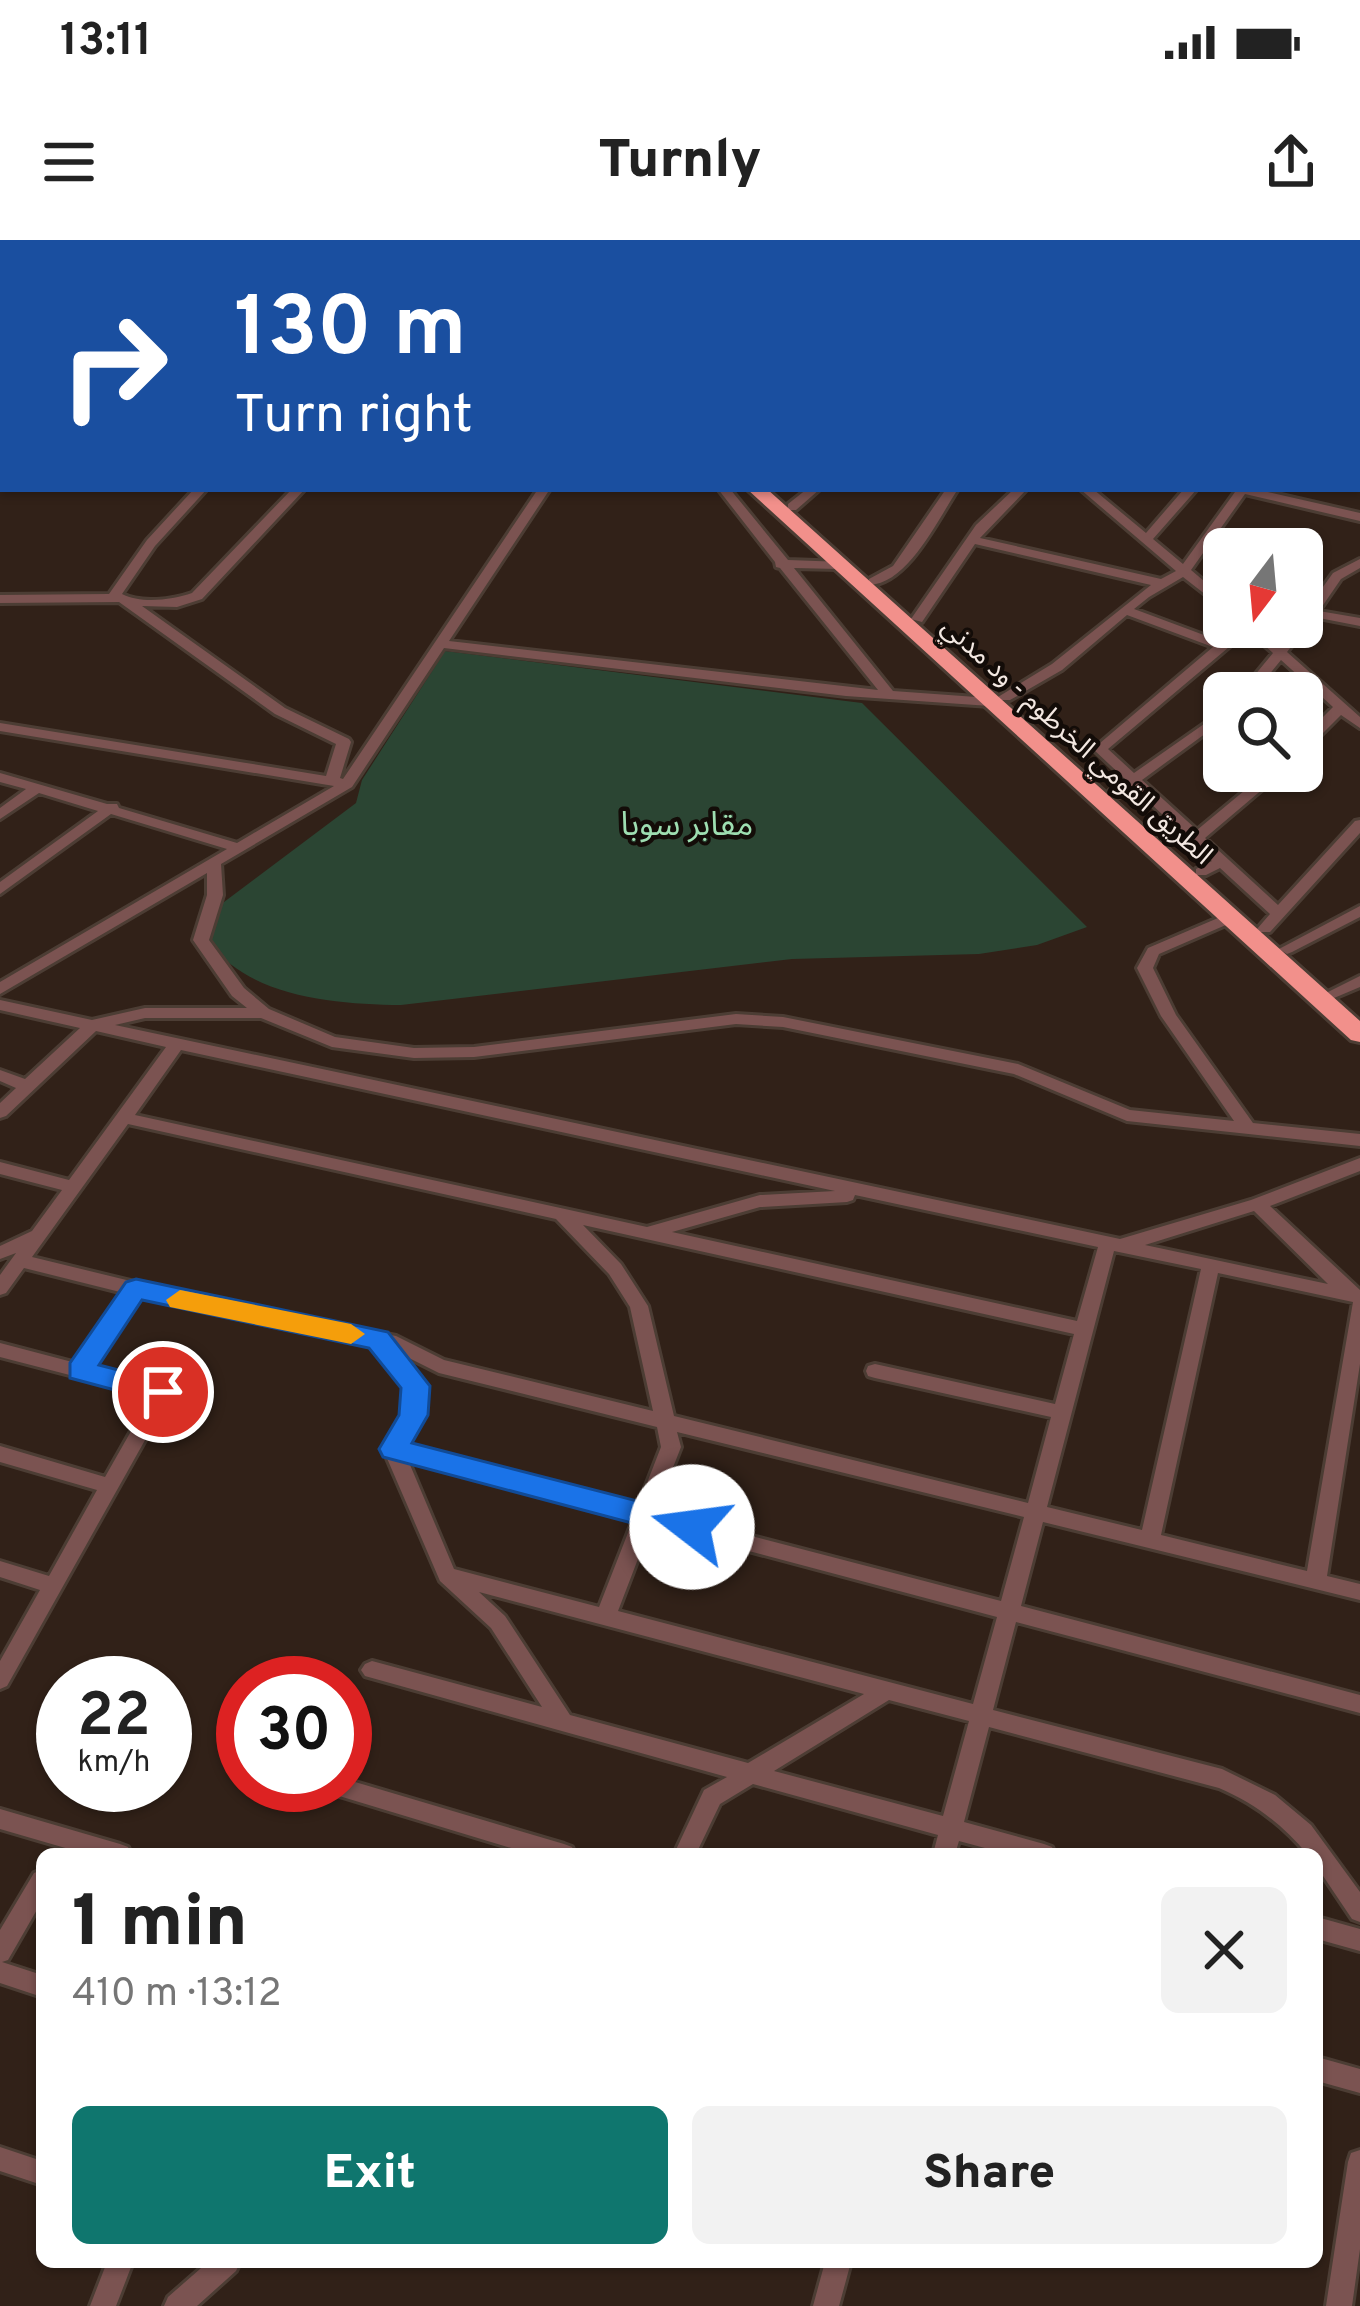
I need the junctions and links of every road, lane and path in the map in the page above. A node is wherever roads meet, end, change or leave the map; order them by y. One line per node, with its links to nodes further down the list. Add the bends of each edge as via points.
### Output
1 (198, 492): 27 (street, via 151,543)
2 (296, 492): 27 (street, via 197,596 177,603)
3 (542, 492): 33 (street)
4 (726, 492): 18 (street)
5 (759, 492): 19 (highway, الطريق القومي الخرطوم - ود مدني)
6 (776, 492): 14 (highway)
7 (810, 492): 14 (street)
8 (950, 492): 22 (street, via 898,569)
9 (1017, 492): 16 (street)
10 (1090, 492): 17 (street)
11 (1188, 492): 17 (street)
12 (1239, 492): 21 (street)
13 (1249, 492): 15 (street)
14 (793, 507): 22 (highway)
15 (1360, 517)
16 (974, 540): 23 (street); 29 (street)
17 (1146, 540): 21 (street)
18 (780, 565): 19 (street); 39 (street)
19 (840, 565): 40 (highway, الطريق القومي الخرطوم - ود مدني)
20 (1358, 565): 25 (street)
21 (1183, 572): 23 (street); 24 (street)
22 (873, 582): 29 (highway)
23 (1161, 583): 28 (street)
24 (1203, 588)
25 (1323, 596)
26 (0, 599): 27 (street)
27 (122, 599): 48 (street, via 280,711 344,742)
28 (1125, 610): 32 (street); 40 (street, via 1057,667)
29 (917, 619): 40 (highway)
30 (1323, 622): 31 (street)
31 (1360, 622)
32 (1203, 639)
33 (443, 644): 39 (street); 48 (street)
34 (1223, 648): 47 (street, via 1100,749)
35 (1274, 648): 37 (street)
36 (1287, 648): 37 (street)
37 (1282, 655): 38 (street); 41 (street)
38 (1266, 672)
39 (887, 693): 40 (street)
40 (998, 700): 51 (highway); 62 (highway, الطريق القومي الخرطوم - ود مدني)
41 (1341, 707): 42 (street); 43 (street)
42 (1360, 724)
43 (1323, 725)
44 (0, 727): 48 (street)
45 (1203, 730): 47 (street)
46 (0, 777): 49 (street)
47 (1137, 780): 51 (street); 55 (street)
48 (340, 782): 56 (street)
49 (38, 788): 52 (street); 53 (street)
50 (1251, 792): 55 (street)
51 (1114, 794): 59 (highway)
52 (112, 807): 56 (street); 60 (street)
53 (0, 815)
54 (1360, 824): 63 (street)
55 (1198, 837): 57 (street)
56 (240, 848): 58 (street)
57 (1223, 861): 59 (street); 63 (street)
58 (214, 863): 65 (street); 69 (street, via 201,940)
59 (1201, 872): 63 (highway)
60 (0, 890)
61 (1360, 911): 64 (street)
62 (1230, 918): 72 (highway, الطريق القومي الخرطوم - ود مدني); 78 (street, via 1154,952 1145,968)
63 (1272, 921): 64 (highway)
64 (1287, 949): 67 (highway)
65 (4, 981)
66 (1360, 981): 67 (street)
67 (1334, 993): 70 (highway)
68 (0, 1005): 71 (street)
69 (263, 1013): 71 (street, via 145,1012); 78 (street, via 332,1042 413,1053 736,1019 783,1022 1018,1069 1110,1112)
70 (1360, 1016)
71 (93, 1025): 73 (street); 75 (street)
72 (1360, 1034)
73 (177, 1044): 77 (street); 83 (street)
74 (0, 1075): 75 (street)
75 (28, 1086): 76 (street)
76 (0, 1112)
77 (124, 1118): 82 (street); 85 (street)
78 (1246, 1125): 79 (street)
79 (1360, 1140)
80 (1360, 1164): 84 (street)
81 (0, 1168): 82 (street)
82 (73, 1186): 87 (street)
83 (875, 1195): 86 (street, via 760,1201); 88 (street)
84 (1257, 1204): 88 (street); 94 (street)
85 (561, 1214): 86 (street); 101 (street, via 639,1306)
86 (648, 1233): 95 (street)
87 (38, 1236): 89 (street); 90 (street)
88 (1111, 1246): 91 (street); 95 (street)
89 (0, 1253)
90 (20, 1261): 92 (street); 93 (street)
91 (1210, 1268): 94 (street); 107 (street)
92 (0, 1288)
93 (136, 1289): 96 (street); 98 (street)
94 (1357, 1299): 110 (street)
95 (1082, 1329): 100 (street)
96 (378, 1339): 101 (street, via 439,1366); 102 (street, via 416,1386 413,1415)
97 (0, 1350): 98 (street)
98 (80, 1370): 104 (street, via 163,1392)
99 (875, 1371): 100 (street)
100 (1060, 1412): 105 (street)
101 (663, 1418): 105 (street); 106 (street, via 668,1466)
102 (393, 1449): 106 (street); 109 (street)
103 (0, 1454): 104 (street)
104 (110, 1486): 111 (street)
105 (1036, 1511): 107 (street); 113 (street)
106 (646, 1515): 113 (street); 114 (street)
107 (1150, 1538): 110 (street)
108 (0, 1569): 111 (street)
109 (446, 1575): 114 (street); 120 (street, via 498,1622)
110 (1316, 1580): 112 (street)
111 (52, 1585): 116 (street)
112 (1360, 1592)
113 (1008, 1610): 118 (street); 119 (street)
114 (605, 1618): 117 (street)
115 (373, 1670): 120 (street)
116 (0, 1680)
117 (886, 1691): 119 (street); 121 (street)
118 (1360, 1704)
119 (980, 1716): 124 (street); 130 (street, via 1258,1792)
120 (563, 1722): 121 (street)
121 (752, 1774): 124 (street); 127 (street, via 712,1797)
122 (372, 1796): 126 (street)
123 (0, 1819): 125 (street)
124 (951, 1829): 128 (street); 129 (street)
125 (62, 1846)
126 (544, 1848)
127 (688, 1848)
128 (946, 1848)
129 (1022, 1848)
130 (1316, 1848)
131 (1323, 1858): 133 (street)
132 (36, 1890): 136 (street)
133 (1360, 1912)
134 (1323, 1930): 135 (street)
135 (1360, 1940)
136 (0, 1952)
137 (0, 1972): 138 (street)
138 (36, 1985)
139 (1323, 2071): 140 (street)
140 (1360, 2081)
141 (0, 2159): 143 (street)
142 (1360, 2162): 150 (street)
143 (36, 2171)
144 (119, 2268): 147 (street)
145 (220, 2268): 148 (street)
146 (836, 2268): 149 (street)
147 (104, 2306)
148 (177, 2306)
149 (826, 2306)
150 (1340, 2306)

